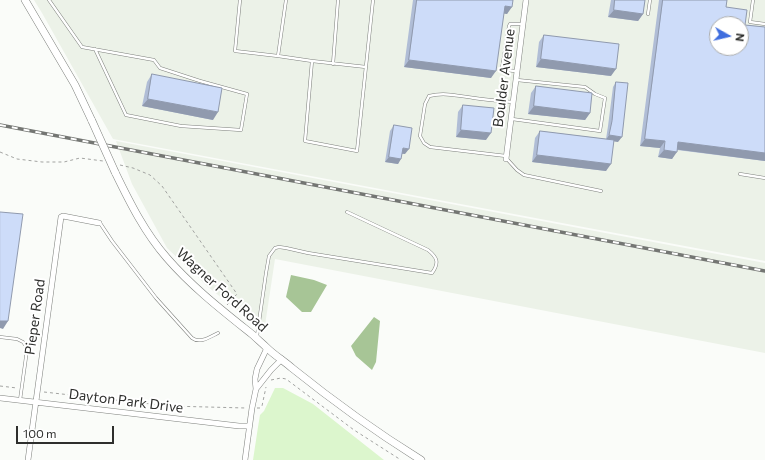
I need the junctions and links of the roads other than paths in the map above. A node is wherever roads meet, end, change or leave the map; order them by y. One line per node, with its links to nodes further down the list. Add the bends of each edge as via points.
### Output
1 (25, 0): 30 (main road, Wagner Ford Road, bridge, via 75,85 115,172 153,241 183,275)
2 (49, 0): 13 (lane, via 82,47)
3 (240, 0): 14 (lane, via 235,51)
4 (286, 0): 14 (lane)
5 (338, 0): 16 (lane)
6 (373, 0): 17 (lane)
7 (526, 0): 11 (street, Boulder Avenue)
8 (650, 0): 10 (lane)
9 (754, 0): 12 (lane, via 750,22)
10 (648, 14)
11 (523, 24): 18 (street, Boulder Avenue); 18 (lane, via 509,26 502,68)
12 (765, 24)
13 (95, 49): 13 (lane, via 154,60 160,68 247,94 241,130 181,126 126,115)
14 (278, 56): 15 (lane)
15 (312, 61): 16 (lane); 17 (lane, via 305,141 357,151)
16 (332, 64): 17 (lane)
17 (366, 67)
18 (517, 71): 19 (street, Boulder Avenue)
19 (516, 79): 20 (street, Boulder Avenue); 21 (lane, via 585,87 605,98 600,131)
20 (513, 102): 21 (street, Boulder Avenue); 22 (lane, via 446,94 430,96 425,104 420,136 430,147)
21 (511, 119): 22 (street, Boulder Avenue)
22 (507, 158): 25 (lane, via 524,175)
23 (740, 174): 24 (lane)
24 (765, 178)
25 (601, 190)
26 (347, 212): 30 (lane, via 428,250 436,258 436,268 432,273 275,248 269,256)
27 (99, 223): 28 (lane, via 156,298 192,338 198,341); 36 (street, Pieper Road, via 61,217)
28 (218, 333)
29 (0, 337): 35 (lane, via 17,339 26,346)
30 (256, 338): 31 (main road, Wagner Ford Road)
31 (267, 348): 32 (main road, Wagner Ford Road); 33 (street, via 257,369)
32 (282, 359): 33 (street); 40 (main road, Wagner Ford Road, via 356,418)
33 (256, 389): 37 (street)
34 (0, 398): 35 (street, Dayton Park Drive)
35 (20, 400): 36 (street, Dayton Park Drive)
36 (36, 402): 37 (street, Dayton Park Drive); 38 (street, Pieper Road)
37 (249, 426): 39 (street)
38 (28, 460)
39 (245, 460)
40 (421, 460)

